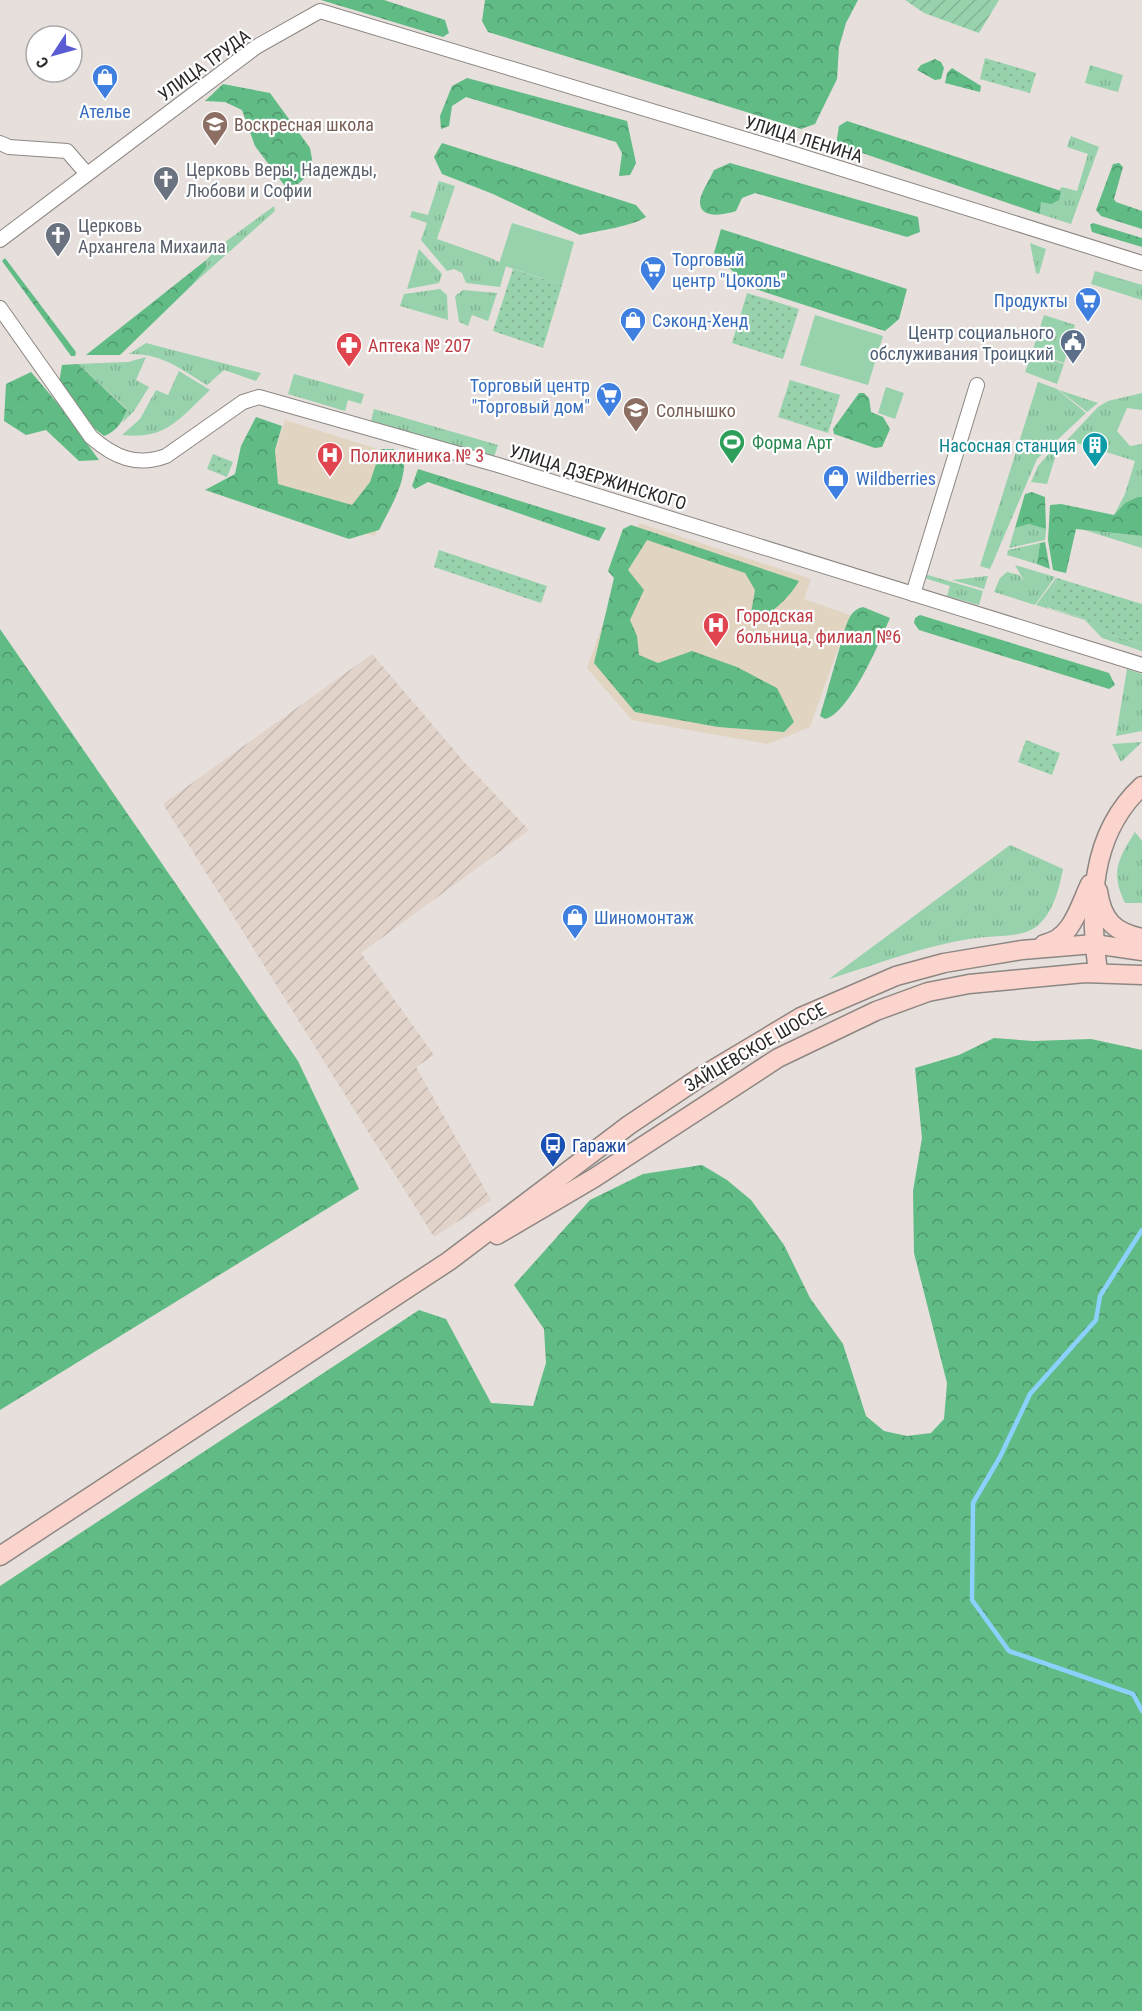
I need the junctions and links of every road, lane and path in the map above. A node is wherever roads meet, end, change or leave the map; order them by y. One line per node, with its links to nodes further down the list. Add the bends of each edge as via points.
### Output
1 (455, 52): 3 (street, УЛИЦА ТРУДА, via 320,11 256,47); 5 (street, УЛИЦА ЛЕНИНА)
2 (0, 143): 3 (street, via 67,151)
3 (87, 174): 4 (street, УЛИЦА ТРУДА)
4 (0, 240)
5 (1142, 262)
6 (0, 308): 8 (street, УЛИЦА ДЗЕРЖИНСКОГО, via 91,437 109,452 128,460 166,456 243,402 259,397 498,465)
7 (977, 385): 8 (street)
8 (913, 594): 9 (street, УЛИЦА ДЗЕРЖИНСКОГО)
9 (1142, 665)
10 (1142, 786): 11 (main road, via 1116,819)
11 (1096, 871): 12 (main road, via 1100,903 1110,922 1119,931); 13 (main road, via 1092,901); 14 (main road, via 1064,935 1056,942)
12 (1142, 938)
13 (1094, 944): 14 (main road, ЗАЙЦЕВСКОЕ ШОССЕ); 15 (main road, ЗАЙЦЕВСКОЕ ШОССЕ); 16 (main road); 18 (main road, via 1058,965)
14 (1022, 950): 19 (main road, ЗАЙЦЕВСКОЕ ШОССЕ, via 907,973 801,1017 629,1125)
15 (1142, 951)
16 (1098, 972): 17 (main road, ЗАЙЦЕВСКОЕ ШОССЕ); 18 (main road, ЗАЙЦЕВСКОЕ ШОССЕ)
17 (1142, 975)
18 (969, 984): 19 (main road, ЗАЙЦЕВСКОЕ ШОССЕ, via 905,1000 796,1048 594,1178)
19 (450, 1260): 20 (main road)
20 (0, 1556)

